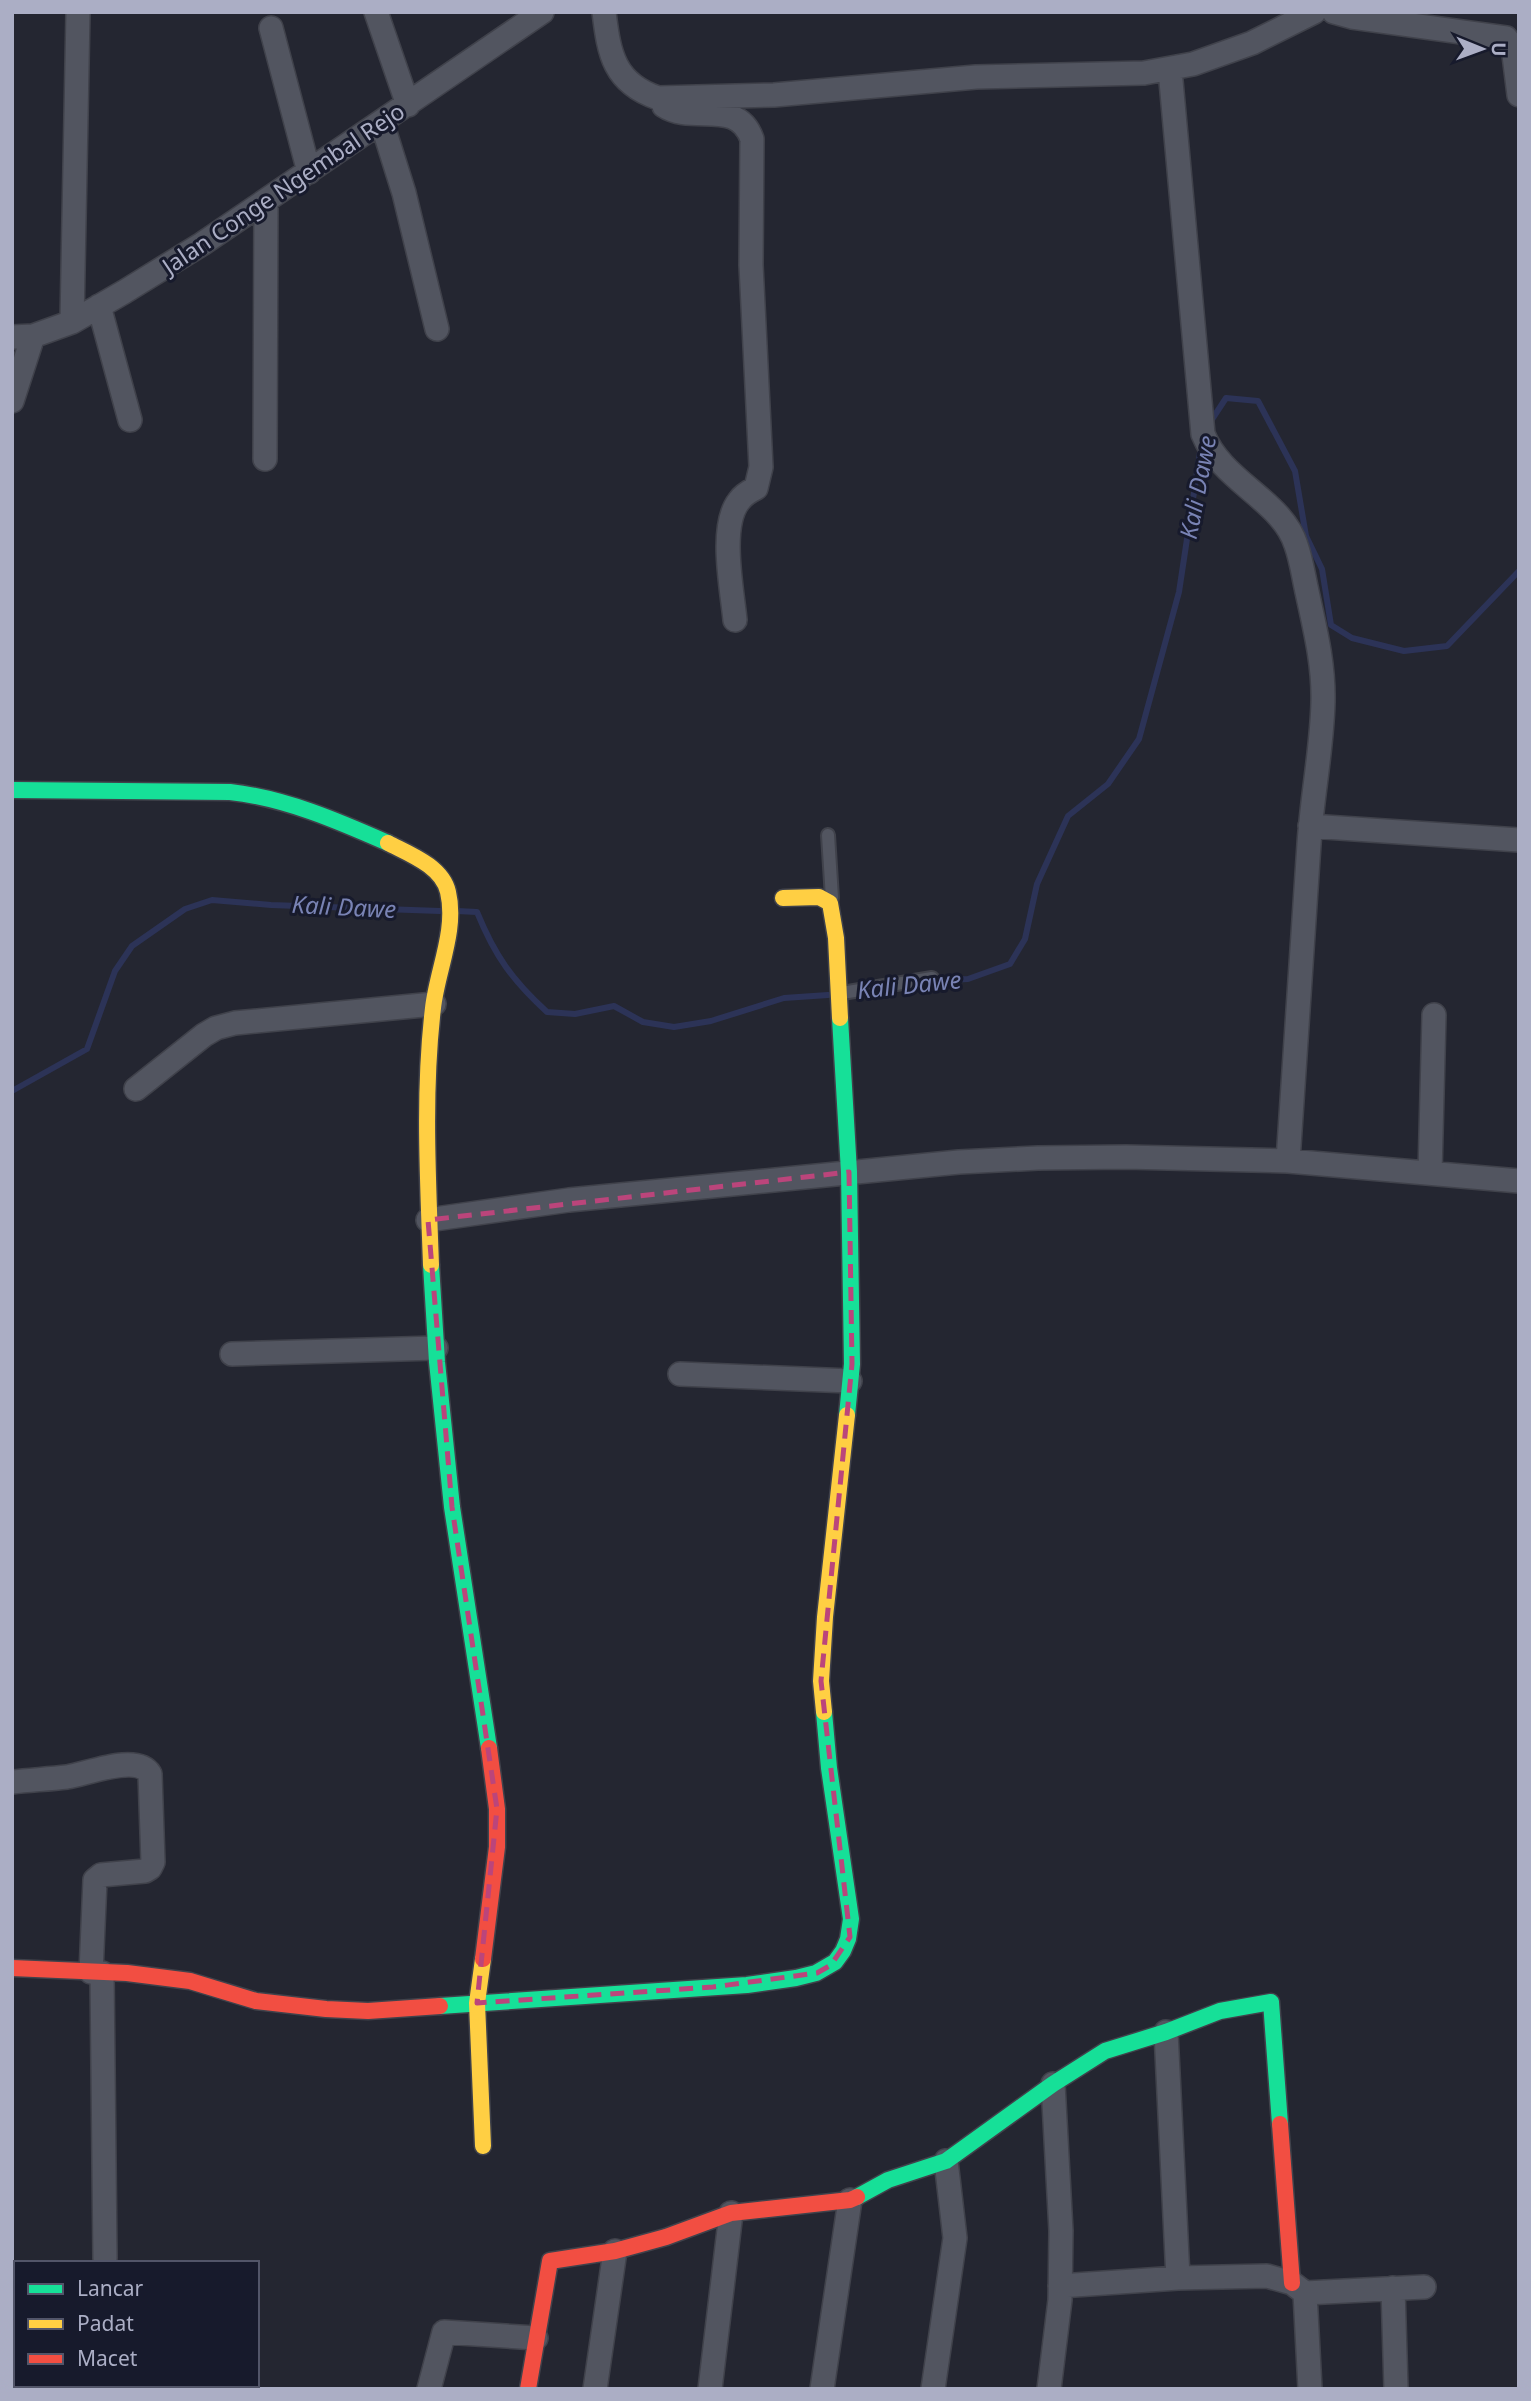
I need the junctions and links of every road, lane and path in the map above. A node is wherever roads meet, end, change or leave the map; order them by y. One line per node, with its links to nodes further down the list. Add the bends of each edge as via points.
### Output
1 (78, 12): 16 (street)
2 (376, 12): 11 (street)
3 (542, 12): 11 (street, Jalan Conge Ngembal Rejo)
4 (604, 12): 10 (street, via 618,69 628,83)
5 (1314, 12): 8 (street, via 1252,43)
6 (1334, 12): 9 (street, via 1506,38 1513,47)
7 (271, 28): 13 (street)
8 (1170, 70): 10 (street, via 976,77 774,95); 24 (street, via 1200,417 1209,449 1222,466 1290,530 1316,629 1323,700)
9 (1519, 95)
10 (658, 98): 22 (street, via 677,112 732,116 747,126 752,139 751,265 761,467 756,488 738,501 729,527)
11 (408, 105): 12 (street, Jalan Conge Ngembal Rejo)
12 (382, 122): 13 (street, Jalan Conge Ngembal Rejo); 17 (street)
13 (309, 172): 14 (street, Jalan Conge Ngembal Rejo)
14 (267, 201): 15 (street, Jalan Conge Ngembal Rejo); 21 (street)
15 (100, 306): 16 (street, Jalan Conge Ngembal Rejo); 20 (street)
16 (72, 322): 18 (street, Jalan Conge Ngembal Rejo)
17 (437, 329)
18 (23, 337): 19 (street)
19 (12, 401)
20 (130, 420)
21 (265, 459)
22 (734, 620)
23 (12, 789): 31 (street, via 260,796 343,824 411,855 437,871 450,899)
24 (1310, 827): 26 (street); 34 (street)
25 (828, 835): 28 (lane)
26 (1519, 840)
27 (783, 898): 28 (street, via 822,897)
28 (832, 905): 30 (street)
29 (932, 978): 30 (lane)
30 (838, 993): 35 (street)
31 (434, 1004): 33 (street, via 216,1028); 38 (street, via 428,1072)
32 (1434, 1015): 36 (street)
33 (136, 1089)
34 (1288, 1161): 35 (street, via 1038,1158); 36 (street)
35 (849, 1172): 38 (street, via 569,1200); 42 (street)
36 (1430, 1173): 37 (street)
37 (1519, 1181)
38 (428, 1220): 39 (street)
39 (436, 1348): 40 (street); 46 (street, via 452,1507 497,1810 498,1847)
40 (232, 1354)
41 (680, 1374): 42 (street)
42 (850, 1381): 46 (street, via 821,1651 824,1728 851,1919 843,1952 831,1965 799,1978)
43 (12, 1782): 45 (street, via 113,1766 140,1766 150,1774 153,1862 145,1871 101,1875 95,1880)
44 (12, 1968): 45 (street)
45 (96, 1973): 46 (street, via 190,1981 256,2001 326,2009 368,2011); 54 (street)
46 (477, 2003): 49 (street)
47 (1166, 2032): 48 (street, via 1105,2051); 55 (street); 58 (street, via 1220,2011 1271,2002)
48 (1053, 2084): 50 (street); 56 (street)
49 (483, 2146)
50 (946, 2161): 51 (street, via 888,2180); 66 (street, via 954,2238)
51 (850, 2200): 52 (street); 65 (street)
52 (731, 2213): 53 (street); 64 (street)
53 (615, 2251): 60 (street, via 550,2260); 63 (street)
54 (105, 2258)
55 (1178, 2278): 56 (street); 58 (street, via 1267,2276)
56 (1060, 2286): 67 (street)
57 (1424, 2287): 59 (street)
58 (1299, 2288): 59 (street); 68 (street)
59 (1393, 2288): 69 (street)
60 (536, 2338): 61 (street, via 444,2332); 62 (street)
61 (429, 2389)
62 (528, 2389)
63 (595, 2389)
64 (710, 2389)
65 (822, 2389)
66 (933, 2389)
67 (1049, 2389)
68 (1310, 2389)
69 (1396, 2389)

